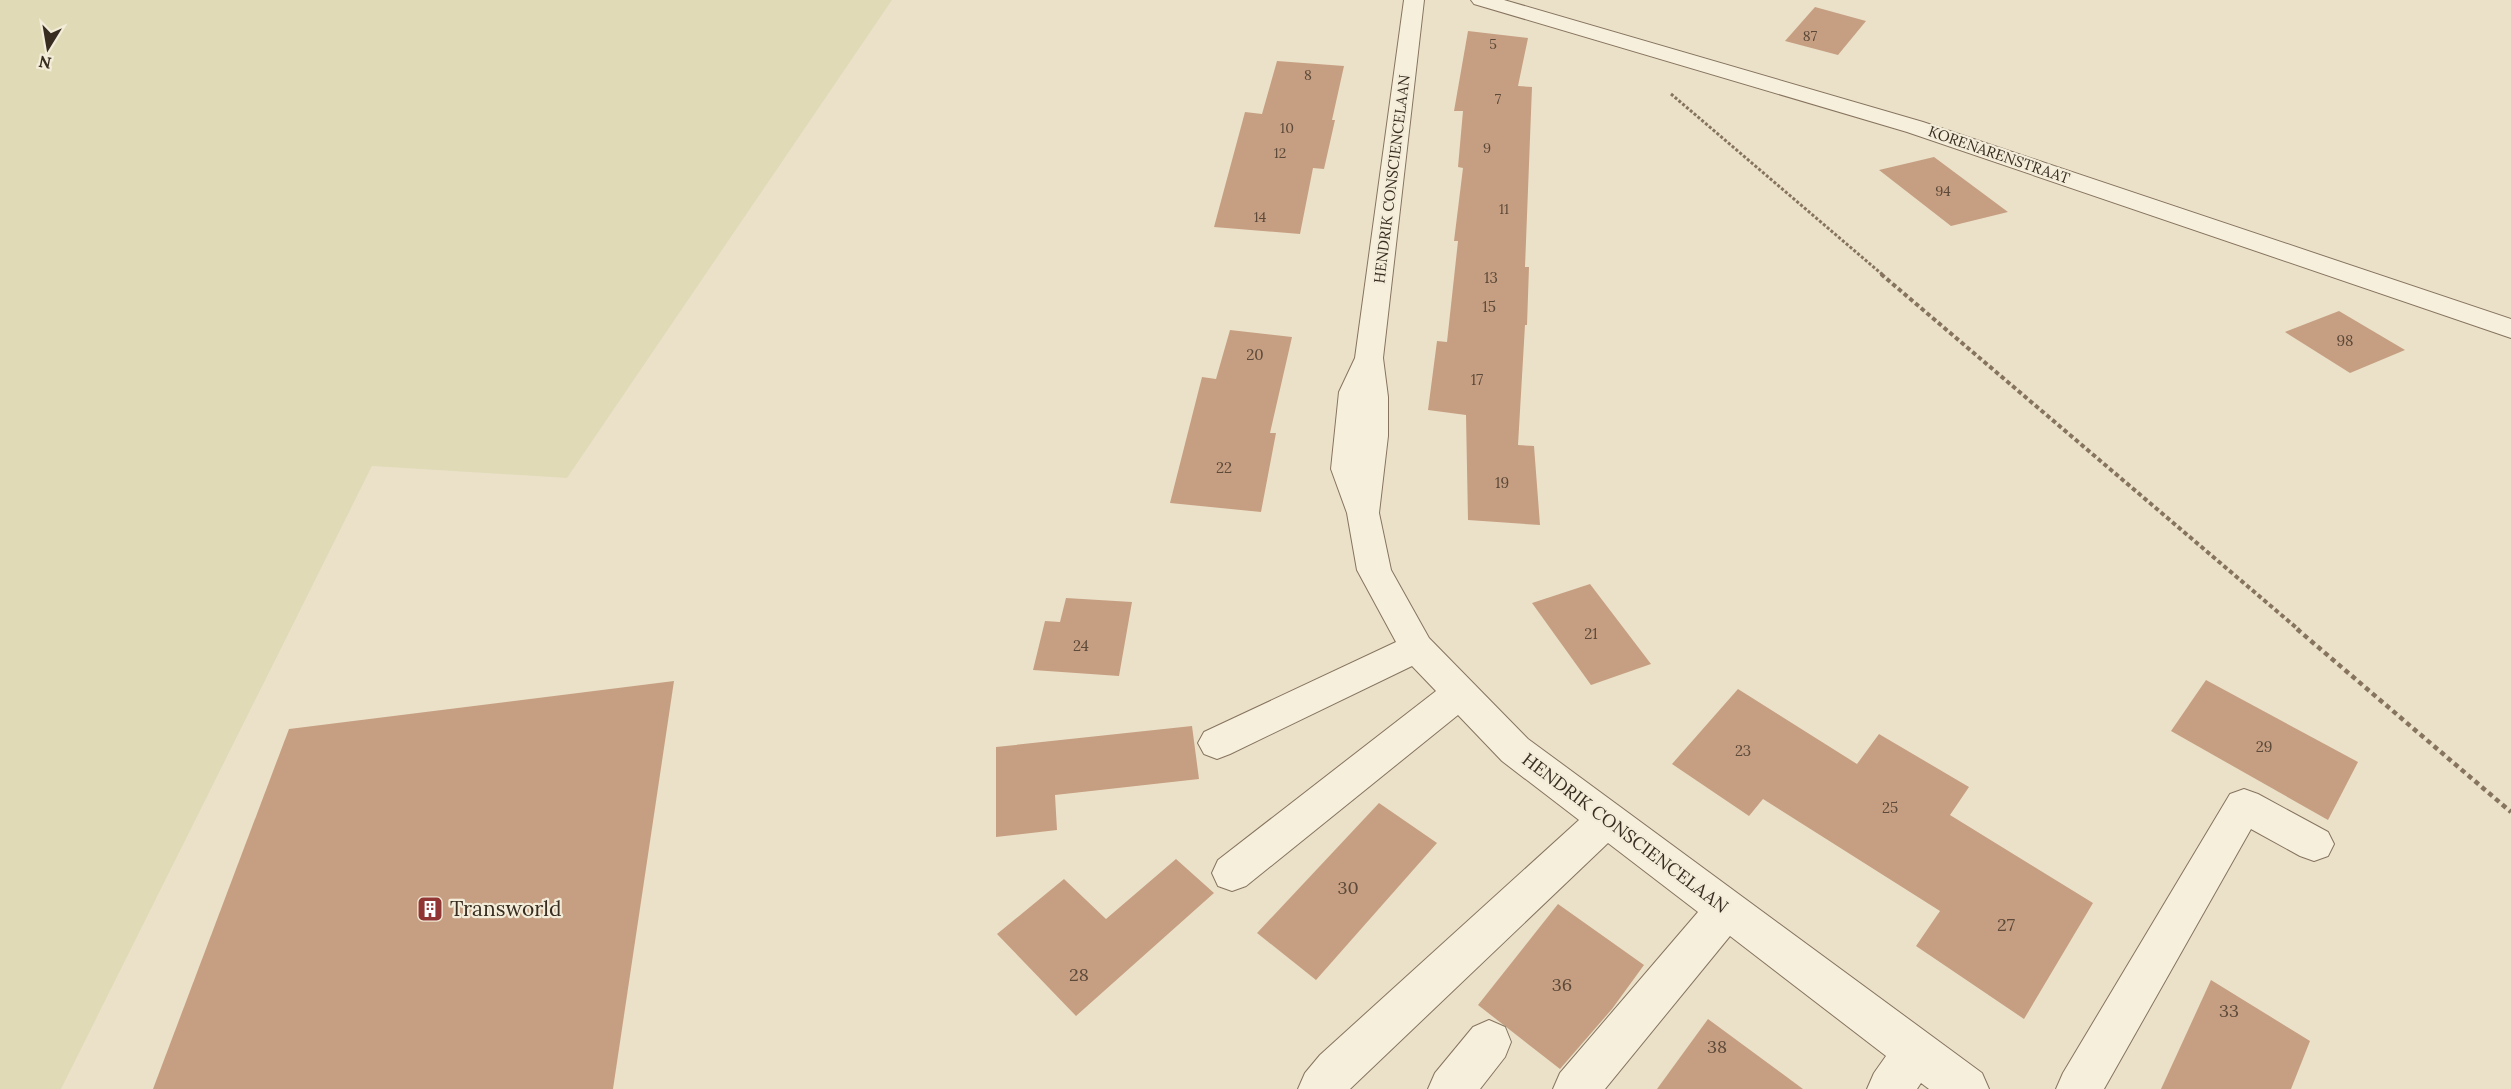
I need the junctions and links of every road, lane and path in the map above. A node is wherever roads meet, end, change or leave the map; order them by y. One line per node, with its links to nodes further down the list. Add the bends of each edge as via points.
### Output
1 (1414, 0): 5 (street, HENDRIK CONSCIENCELAAN, via 1369,358 1374,391 1372,466 1363,513 1374,570)
2 (1481, 0): 4 (street, KORENARENSTRAAT, via 1915,127)
3 (1662, 87): 8 (path)
4 (2511, 329)
5 (1417, 648): 6 (street, HENDRIK CONSCIENCELAAN); 7 (street)
6 (1460, 693): 9 (street, HENDRIK CONSCIENCELAAN, via 1515,750); 11 (street)
7 (1217, 743)
8 (2511, 812)
9 (1607, 819): 12 (street, HENDRIK CONSCIENCELAAN); 15 (street, via 1344,1063)
10 (2314, 844): 20 (street, via 2244,806)
11 (1232, 873)
12 (1726, 909): 14 (street, HENDRIK CONSCIENCELAAN); 17 (street)
13 (1488, 1042): 16 (street)
14 (1916, 1052): 18 (street); 19 (street, HENDRIK CONSCIENCELAAN)
15 (1322, 1089)
16 (1451, 1089)
17 (1576, 1089)
18 (1890, 1089)
19 (1966, 1089)
20 (2079, 1089)

